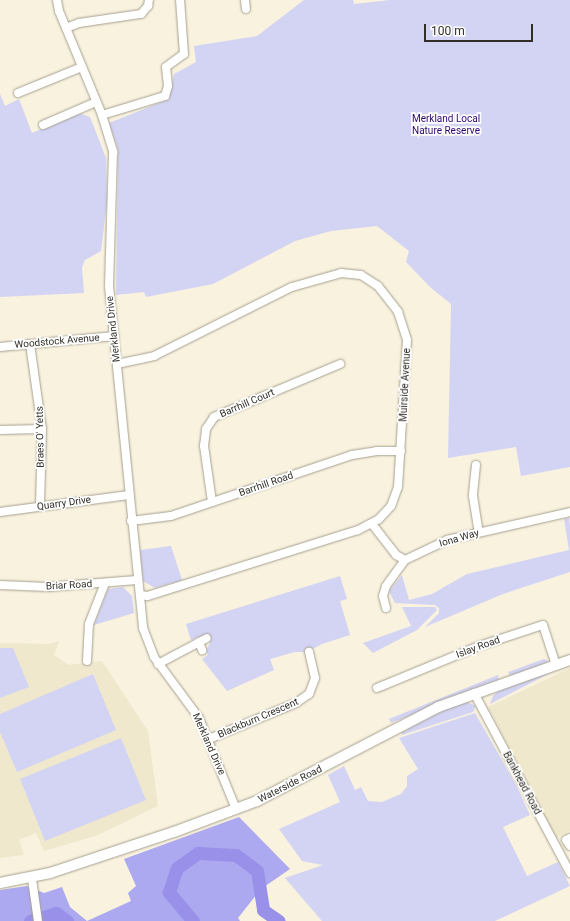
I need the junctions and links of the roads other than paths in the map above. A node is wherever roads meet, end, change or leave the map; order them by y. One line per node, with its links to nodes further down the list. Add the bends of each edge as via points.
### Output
1 (57, 0): 4 (street, Merkland Drive)
2 (149, 0): 4 (street, via 148,6 141,14 79,23)
3 (180, 0): 8 (street, via 184,54 166,67 168,86 165,96)
4 (66, 28): 5 (street, Merkland Drive)
5 (82, 67): 6 (street); 7 (street, Merkland Drive)
6 (18, 93)
7 (96, 102): 8 (street, Merkland Drive); 9 (street)
8 (102, 115): 10 (street, Merkland Drive, via 110,139 113,165 108,260)
9 (43, 125)
10 (114, 336): 11 (street, Woodstock Avenue); 13 (street, Merkland Drive)
11 (30, 344): 12 (street, Woodstock Avenue); 15 (street, Braes O' Yetts)
12 (0, 347)
13 (117, 364): 17 (street, Muirside Avenue, via 154,356 309,280 341,273 361,275 387,295 398,312 406,332); 19 (street, Merkland Drive)
14 (340, 364): 20 (street, Barrhill Court, via 214,417 206,429 204,446)
15 (42, 429): 16 (street); 21 (street, Braes O' Yetts)
16 (0, 430)
17 (401, 451): 20 (street, Barrhill Road, via 352,455); 25 (street, Muirside Avenue, via 395,497 386,512)
18 (476, 465): 26 (street, via 473,496)
19 (129, 495): 21 (street, Quarry Drive); 24 (street, Merkland Drive)
20 (212, 502): 24 (street, Barrhill Road, via 171,516)
21 (40, 506): 22 (street, Quarry Drive)
22 (0, 512)
23 (570, 512): 26 (street, Iona Way)
24 (132, 521): 28 (street, Merkland Drive)
25 (372, 524): 27 (street, via 396,555); 31 (street, Muirside Avenue, via 147,596)
26 (479, 532): 27 (street, Iona Way, via 447,540 413,559)
27 (405, 560): 32 (street, via 386,586 383,596)
28 (137, 580): 29 (street, Briar Road); 31 (street, Merkland Drive)
29 (105, 583): 30 (street, Briar Road, via 48,587); 38 (street, via 89,624)
30 (0, 585)
31 (141, 595): 39 (street, Merkland Drive, via 140,616 146,640)
32 (386, 608)
33 (207, 638): 34 (street)
34 (199, 642): 35 (street); 39 (street)
35 (202, 650)
36 (309, 652): 43 (street, Blackburn Crescent, via 316,678 309,694 296,703)
37 (570, 660): 40 (main road, Waterside Road)
38 (87, 661)
39 (158, 664): 43 (street, Merkland Drive, via 190,704)
40 (556, 664): 41 (street, Islay Road, via 543,625 459,654); 42 (main road, Waterside Road)
41 (377, 688)
42 (474, 693): 44 (main road, Waterside Road, via 418,717 275,793); 47 (street, Bankhead Road)
43 (209, 739): 44 (street, Merkland Drive)
44 (236, 809): 48 (main road, Waterside Road)
45 (570, 838): 46 (street, via 566,840)
46 (570, 846)
47 (570, 873)
48 (32, 879): 49 (main road, Waterside Road); 50 (street)
49 (0, 884)
50 (38, 921)

